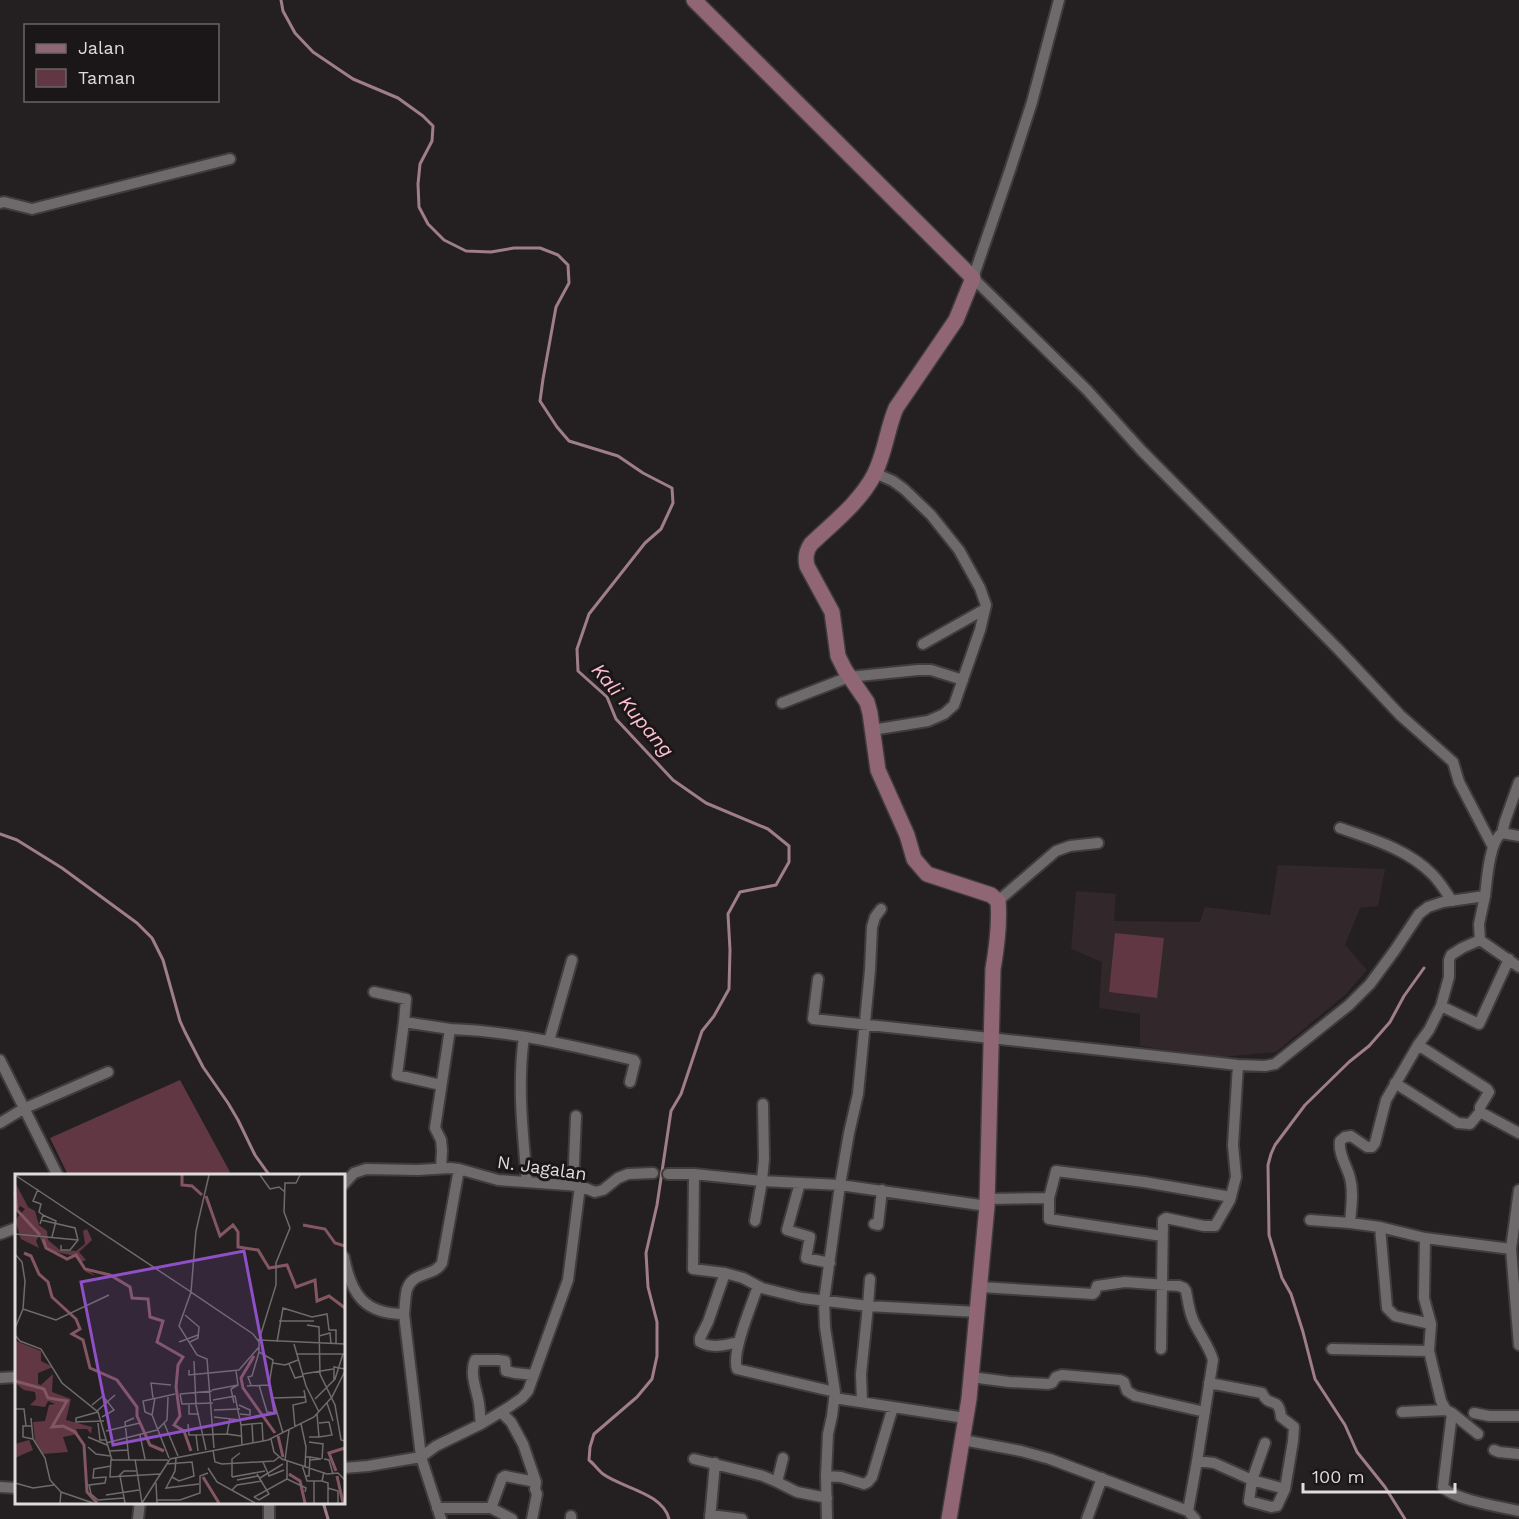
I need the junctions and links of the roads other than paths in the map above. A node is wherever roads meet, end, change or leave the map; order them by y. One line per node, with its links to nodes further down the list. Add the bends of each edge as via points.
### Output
1 (694, 0): 5 (street)
2 (1059, 0): 5 (street, via 1032,102)
3 (230, 159): 4 (street, via 32,209)
4 (0, 203)
5 (973, 278): 6 (street, via 956,320 897,408); 18 (street, via 1087,390 1400,715 1453,762 1459,782)
6 (875, 473): 7 (street, via 904,489 931,515 959,550 980,588); 9 (street, via 864,490 811,544 805,559 832,612 838,656)
7 (985, 609): 8 (street); 10 (street)
8 (922, 644)
9 (849, 677): 10 (street, via 931,670); 11 (street); 12 (street, via 867,702)
10 (963, 680): 12 (street, via 954,705 944,714 928,721)
11 (782, 703)
12 (872, 730): 20 (street, via 878,770 914,859 927,874 991,895)
13 (1519, 782): 15 (street)
14 (1340, 828): 21 (street, via 1408,855 1432,874)
15 (1502, 833): 16 (street); 18 (street)
16 (1519, 836)
17 (1098, 843): 20 (street, via 1056,851)
18 (1493, 847): 19 (street)
19 (1485, 896): 21 (street); 23 (street)
20 (998, 901): 34 (street)
21 (1452, 901): 38 (street, via 1428,906 1419,914 1370,984 1275,1064)
22 (881, 909): 31 (street, via 872,927)
23 (1480, 940): 25 (street); 29 (street, via 1451,955)
24 (572, 960): 35 (street)
25 (1509, 960): 26 (street); 29 (street, via 1479,1024)
26 (1519, 967)
27 (818, 979): 31 (street, via 813,1019)
28 (374, 992): 30 (street, via 406,999)
29 (1441, 1006): 36 (street)
30 (404, 1022): 32 (street); 42 (street, via 397,1075)
31 (864, 1025): 34 (street); 59 (street, via 858,1094)
32 (450, 1029): 33 (street); 42 (street)
33 (524, 1037): 35 (street); 56 (street, via 519,1091)
34 (992, 1038): 38 (street); 65 (street)
35 (549, 1041): 40 (street, via 634,1060)
36 (1418, 1045): 41 (street); 45 (street, via 1487,1089)
37 (0, 1060): 44 (street)
38 (1238, 1065): 63 (street, via 1233,1145 1236,1178)
39 (108, 1072): 44 (street)
40 (630, 1082)
41 (1395, 1083): 45 (street, via 1458,1123 1470,1124); 68 (street, via 1372,1147 1351,1136 1340,1141 1352,1189)
42 (441, 1085): 49 (street, via 435,1128 441,1140)
43 (763, 1104): 55 (street)
44 (23, 1109): 47 (street); 52 (street)
45 (1480, 1112): 48 (street)
46 (576, 1116): 60 (street)
47 (0, 1123)
48 (1519, 1133)
49 (441, 1168): 50 (street, N. Jagalan); 57 (street, N. Jagalan, via 366,1169 354,1173)
50 (459, 1169): 56 (street, N. Jagalan, via 498,1180); 86 (street, via 442,1263 439,1269 411,1280)
51 (653, 1173): 60 (street, N. Jagalan, via 628,1174 595,1192)
52 (57, 1174)
53 (668, 1174): 54 (street)
54 (694, 1174): 55 (street); 78 (street, via 693,1267)
55 (762, 1181): 58 (street); 67 (street)
56 (527, 1182): 60 (street, N. Jagalan)
57 (345, 1183)
58 (800, 1183): 59 (street); 77 (street, via 787,1230 810,1237 806,1258)
59 (840, 1185): 61 (street); 77 (street)
60 (577, 1186): 93 (street, via 568,1280)
61 (882, 1190): 65 (street); 69 (street, via 878,1225)
62 (1519, 1190): 75 (street)
63 (1231, 1197): 64 (street, via 1056,1171); 73 (street, via 1215,1226 1164,1218)
64 (1049, 1198): 65 (street); 73 (street, via 1049,1218)
65 (987, 1202): 82 (street)
66 (1310, 1220): 68 (street)
67 (755, 1221)
68 (1350, 1223): 70 (street)
69 (874, 1224)
70 (1380, 1227): 74 (street); 87 (street, via 1388,1308 1395,1316)
71 (15, 1228): 72 (street)
72 (0, 1234)
73 (1162, 1236): 80 (street)
74 (1425, 1238): 75 (street); 87 (street, via 1424,1298)
75 (1514, 1253): 89 (street)
76 (345, 1261): 86 (street, via 358,1296 374,1308)
77 (830, 1263): 83 (street)
78 (725, 1273): 81 (street); 88 (street, via 700,1342 706,1346)
79 (870, 1279): 84 (street)
80 (1161, 1285): 82 (street, via 1125,1282 1097,1286 1093,1294); 90 (street); 97 (street, via 1179,1286 1186,1291 1193,1321 1212,1354)
81 (759, 1286): 83 (street); 88 (street)
82 (980, 1287): 85 (street)
83 (824, 1301): 84 (street); 98 (street)
84 (868, 1306): 85 (street); 99 (street)
85 (977, 1312): 95 (street)
86 (404, 1314): 114 (street)
87 (1431, 1324): 92 (street)
88 (739, 1342): 98 (street, via 737,1369)
89 (1519, 1345)
90 (1161, 1349)
91 (1332, 1349): 92 (street)
92 (1429, 1351): 104 (street, via 1441,1401)
93 (534, 1375): 101 (street, via 522,1398); 108 (street, via 506,1371 505,1361 475,1360 474,1385)
94 (15, 1377): 96 (street)
95 (971, 1377): 102 (street, via 1048,1384 1062,1376 1120,1380 1135,1396); 107 (street)
96 (0, 1378)
97 (1209, 1383): 102 (street); 125 (street, via 1260,1391 1280,1407 1281,1417 1294,1427)
98 (834, 1395): 99 (street); 120 (street)
99 (862, 1402): 100 (street)
100 (894, 1407): 107 (street); 120 (street, via 868,1482)
101 (501, 1412): 108 (street); 123 (street, via 523,1444)
102 (1205, 1412): 117 (street)
103 (1402, 1412): 104 (street)
104 (1449, 1412): 109 (street); 131 (street, via 1443,1487 1455,1495)
105 (1474, 1413): 106 (street)
106 (1519, 1416)
107 (965, 1418): 110 (street)
108 (481, 1424): 114 (street)
109 (1478, 1434)
110 (963, 1440): 121 (street, via 1042,1456); 141 (street)
111 (1265, 1443): 122 (street)
112 (1494, 1450): 113 (street)
113 (1519, 1454)
114 (421, 1457): 119 (street); 129 (street)
115 (783, 1458): 124 (street)
116 (694, 1460): 118 (street)
117 (1197, 1461): 122 (street, via 1214,1463); 132 (street)
118 (715, 1463): 124 (street); 133 (street)
119 (345, 1468)
120 (826, 1476): 126 (street)
121 (1102, 1478): 132 (street); 142 (street)
122 (1252, 1480): 125 (street); 125 (street, via 1249,1501 1271,1507 1277,1506)
123 (536, 1482): 130 (street, via 505,1476); 138 (street)
124 (777, 1482): 126 (street, via 797,1492)
125 (1285, 1489)
126 (826, 1498): 140 (street)
127 (140, 1504): 134 (street)
128 (268, 1504): 135 (street)
129 (437, 1508): 130 (street); 136 (street)
130 (491, 1508): 137 (street)
131 (1519, 1510)
132 (1191, 1515)
133 (710, 1517): 139 (street)
134 (138, 1519)
135 (269, 1519)
136 (441, 1519)
137 (512, 1519)
138 (532, 1519)
139 (742, 1519)
140 (827, 1519)
141 (949, 1519)
142 (1087, 1519)

